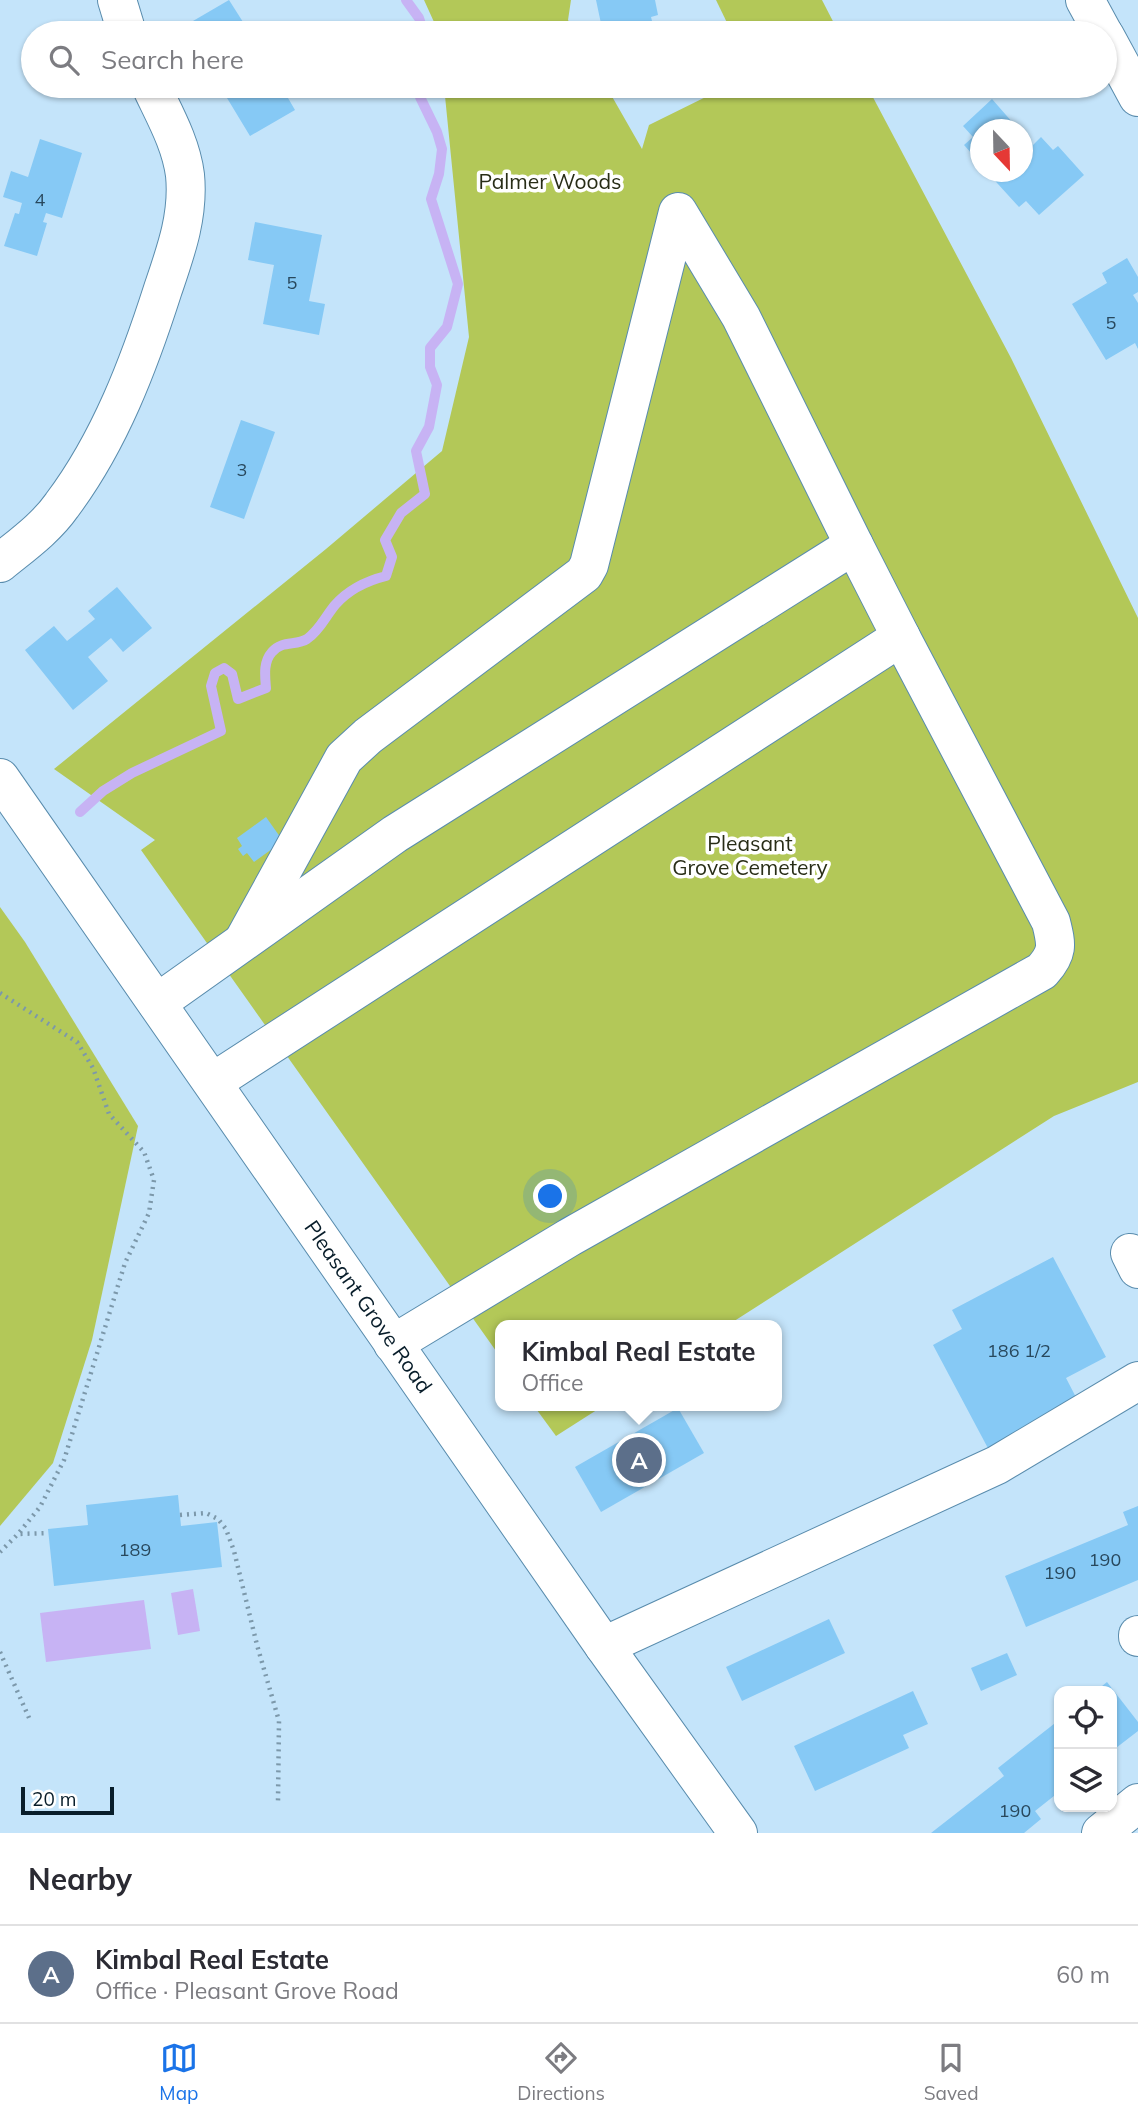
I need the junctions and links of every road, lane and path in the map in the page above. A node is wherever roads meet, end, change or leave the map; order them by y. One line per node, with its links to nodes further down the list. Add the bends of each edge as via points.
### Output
1 (117, 0): 3 (street)
2 (1085, 0): 4 (street)
3 (123, 21)
4 (1096, 21)
5 (1117, 59): 6 (street)
6 (1138, 97)
7 (157, 98): 9 (street, via 177,142 185,173 186,208 149,334 130,383 64,504)
8 (854, 545): 10 (street); 12 (street, via 396,834); 12 (street, via 741,317 678,212 584,574 344,758)
9 (0, 563)
10 (901, 637): 15 (street); 16 (street, via 1051,922 1054,958 1042,971 570,1237)
11 (0, 778): 14 (street, Pleasant Grove Road)
12 (244, 940): 14 (street)
13 (0, 993): 20 (path, via 77,1042 93,1068 109,1114 144,1152 154,1180 149,1213 125,1263 64,1460 40,1507)
14 (157, 1003): 15 (street, Pleasant Grove Road)
15 (212, 1082): 16 (street, Pleasant Grove Road)
16 (393, 1344): 22 (street, Pleasant Grove Road)
17 (1138, 1381): 22 (street, via 997,1465)
18 (180, 1515): 25 (path, via 206,1513 218,1519 234,1552 279,1721)
19 (48, 1533): 20 (path)
20 (18, 1534): 21 (path)
21 (0, 1552)
22 (604, 1646): 27 (street, Pleasant Grove Road)
23 (0, 1652): 24 (path)
24 (30, 1720)
25 (278, 1801)
26 (1138, 1803): 28 (street)
27 (738, 1833)
28 (1101, 1833)

